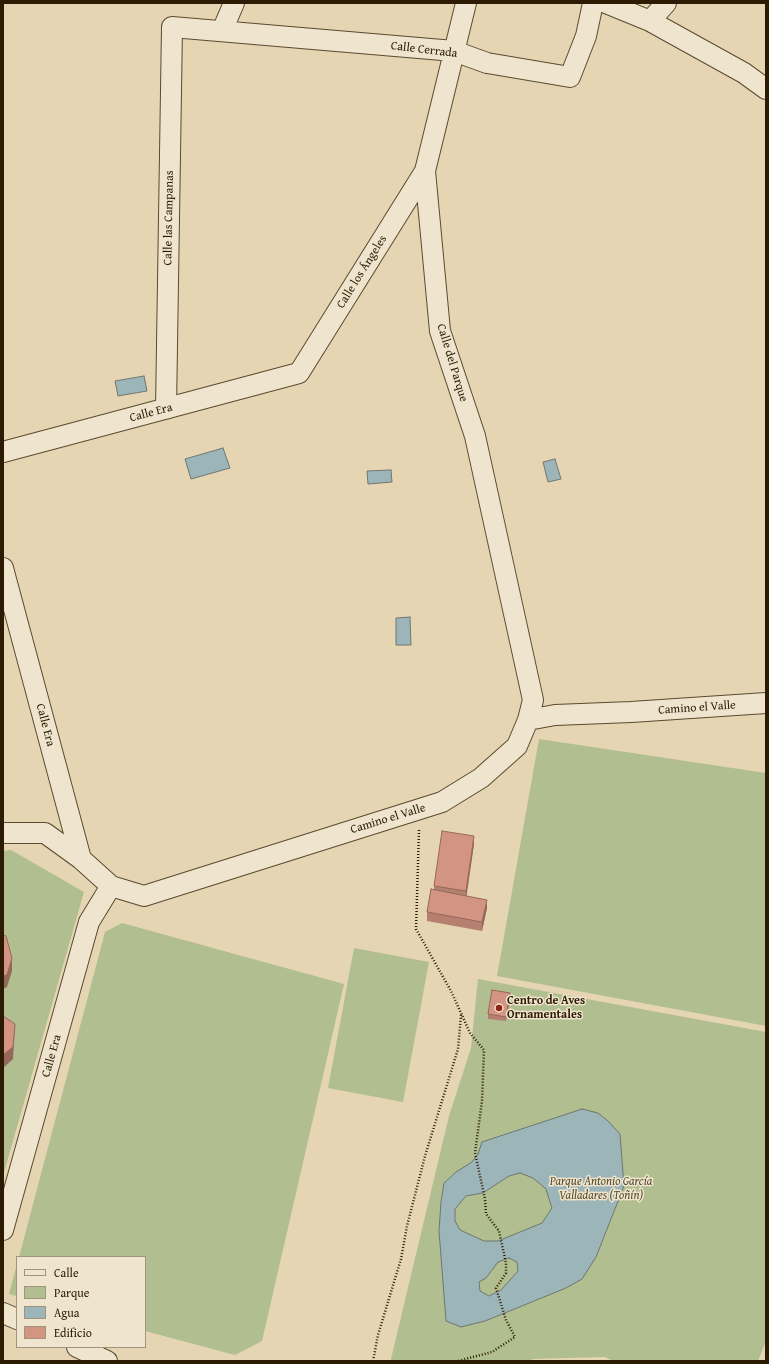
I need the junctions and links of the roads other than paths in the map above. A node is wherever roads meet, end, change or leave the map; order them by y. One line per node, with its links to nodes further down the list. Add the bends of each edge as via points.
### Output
1 (234, 3): 8 (street)
2 (466, 3): 9 (street, Calle del Parque)
3 (593, 3): 9 (street, Calle Cerrada, via 586,36 570,77 487,63)
4 (606, 3): 6 (street)
5 (666, 3): 6 (street)
6 (650, 21): 10 (street, via 744,73)
7 (172, 27): 8 (street, Calle Cerrada); 13 (street, Calle las Campanas)
8 (222, 31): 9 (street, Calle Cerrada)
9 (454, 51): 11 (street, Calle del Parque)
10 (766, 89)
11 (425, 171): 12 (street, Calle los Ángeles); 17 (street, Calle del Parque, via 440,331 475,436 533,700)
12 (299, 373): 13 (street, Calle Era)
13 (166, 408): 14 (street, Calle Era)
14 (3, 452)
15 (3, 568): 19 (street, Calle Era)
16 (766, 703): 17 (street, Camino el Valle, via 555,716)
17 (528, 720): 20 (street, Camino el Valle, via 516,746 481,778 442,802 144,896)
18 (3, 833): 19 (street, Camino el Valle, via 45,833)
19 (81, 859): 20 (street, Camino el Valle)
20 (110, 886): 21 (street, Calle Era, via 89,922)
21 (3, 1230)
22 (3, 1312): 23 (street)
23 (16, 1318)
24 (79, 1348): 25 (street)
25 (106, 1361)

